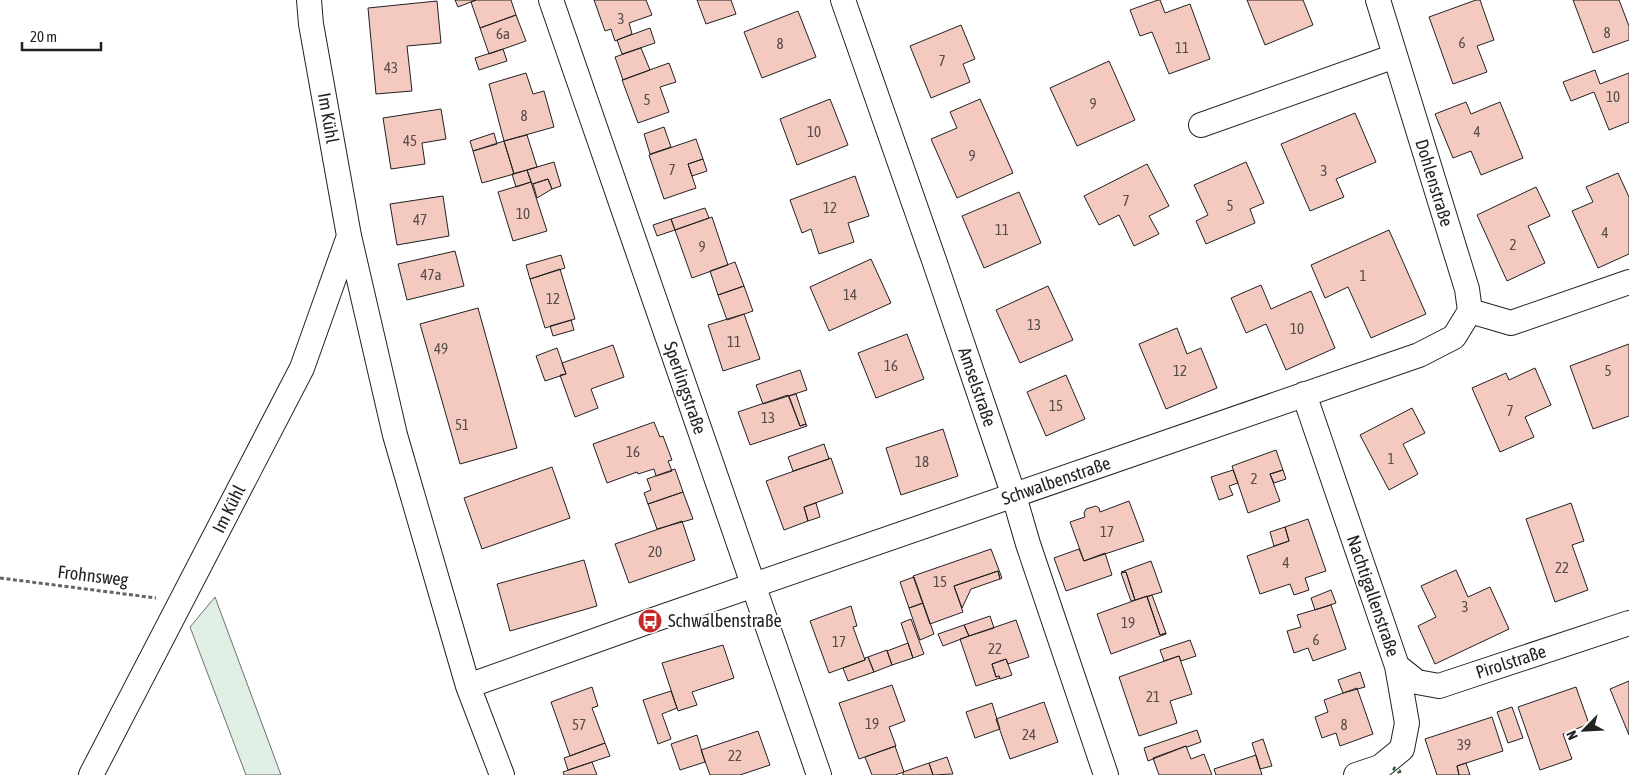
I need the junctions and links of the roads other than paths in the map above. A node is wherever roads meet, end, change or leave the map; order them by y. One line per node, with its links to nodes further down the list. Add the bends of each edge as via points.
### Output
1 (308, 0): 7 (street, Im Kühl)
2 (551, 0): 12 (street, Sperlingstraße)
3 (843, 0): 11 (street, Amselstraße)
4 (1378, 0): 5 (street, Dohlenstraße)
5 (1395, 56): 6 (street); 9 (street, Dohlenstraße, via 1467,289)
6 (1200, 125)
7 (349, 236): 15 (street, Im Kühl, via 395,435); 16 (street, Im Kühl, via 302,368)
8 (1629, 282): 9 (street, via 1511,323)
9 (1470, 311): 10 (street, Schwalbenstraße, via 1454,337 1419,356)
10 (1304, 394): 11 (street, Schwalbenstraße); 14 (street, Nachtigallenstraße)
11 (1014, 496): 12 (street, Schwalbenstraße); 19 (street, Amselstraße)
12 (754, 585): 15 (street, Schwalbenstraße); 18 (street, Sperlingstraße)
13 (1629, 623): 14 (street, Pirolstraße, via 1439,686 1417,682)
14 (1397, 666): 20 (street, Nachtigallenstraße, via 1408,723 1402,750 1380,767)
15 (468, 686): 17 (street, Im Kühl)
16 (91, 775)
17 (502, 775)
18 (819, 775)
19 (1106, 775)
20 (1356, 775)

